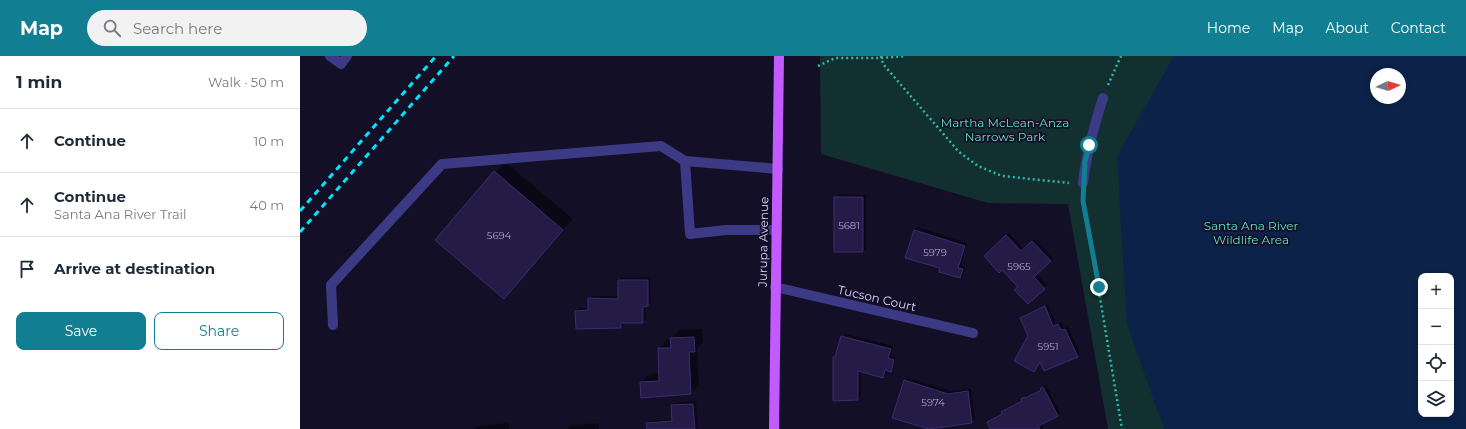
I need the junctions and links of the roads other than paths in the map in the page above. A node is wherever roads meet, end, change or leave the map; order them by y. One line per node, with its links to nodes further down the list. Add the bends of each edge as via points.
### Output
1 (330, 56): 2 (street, via 341,64)
2 (347, 56)
3 (780, 56): 6 (main road, Jurupa Avenue)
4 (1103, 98): 7 (street, via 1093,127)
5 (685, 161): 6 (street); 8 (street, via 690,234 726,230); 10 (street, via 661,146 442,164 331,285)
6 (778, 169): 8 (main road, Jurupa Avenue)
7 (1083, 183)
8 (777, 230): 9 (main road, Jurupa Avenue)
9 (775, 287): 11 (street, Tucson Court); 12 (main road, Jurupa Avenue)
10 (333, 325)
11 (973, 334)
12 (774, 429)

